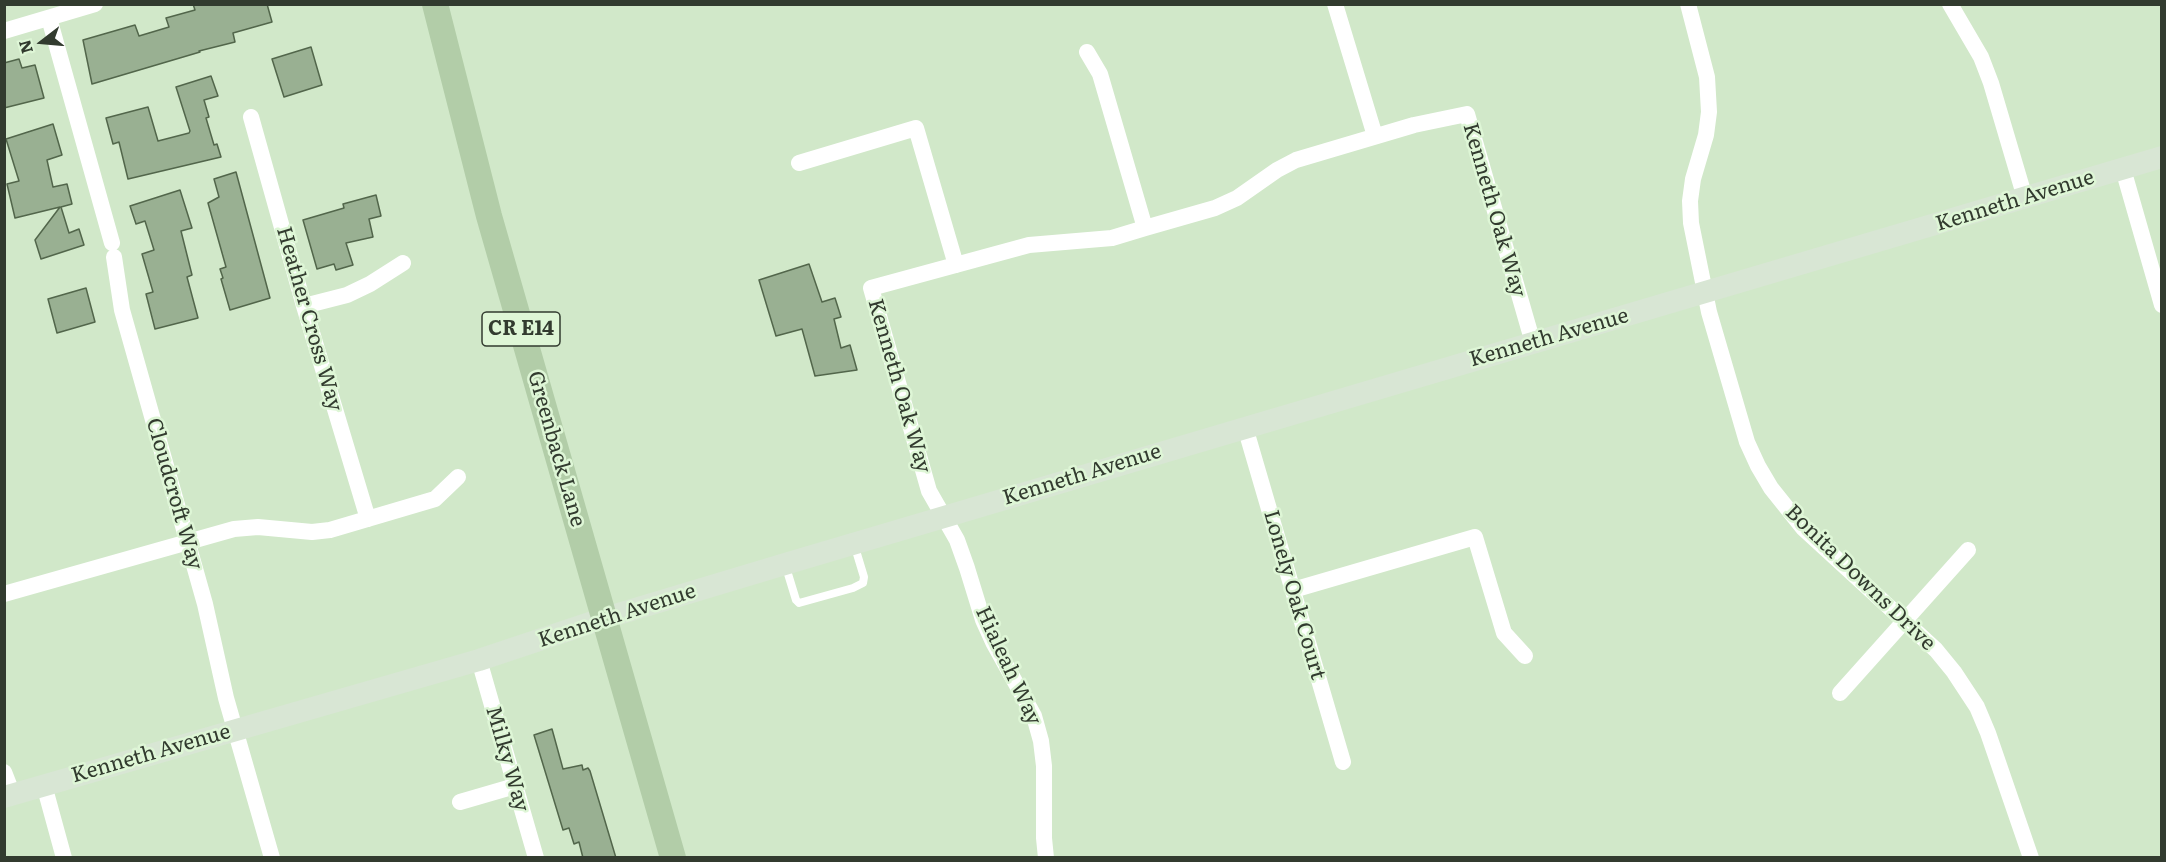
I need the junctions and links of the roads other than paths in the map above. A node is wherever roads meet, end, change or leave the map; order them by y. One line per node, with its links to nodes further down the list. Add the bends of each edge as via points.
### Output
1 (95, 4): 6 (street)
2 (435, 4): 32 (main road, Greenback Lane / CR E14, via 489,216)
3 (1335, 4): 10 (street)
4 (1688, 4): 18 (street, Bonita Downs Drive, via 1709,88 1706,135 1690,201)
5 (1950, 4): 14 (street, via 1981,57)
6 (49, 18): 7 (street); 26 (street, Cloudcroft Way, via 113,250 122,310)
7 (4, 31)
8 (1087, 51): 15 (street, via 1100,74)
9 (251, 117): 20 (street, Heather Cross Way)
10 (1375, 136): 15 (street, Kenneth Oak Way, via 1296,160 1215,208); 21 (street, Kenneth Oak Way, via 1467,114)
11 (2162, 157): 13 (main road, Kenneth Avenue)
12 (799, 163): 17 (street, via 916,128)
13 (2123, 169): 14 (main road, Kenneth Avenue); 19 (street)
14 (2025, 198): 18 (main road, Kenneth Avenue)
15 (1145, 228): 17 (street, Kenneth Oak Way, via 1112,238 1029,245)
16 (403, 263): 20 (street, via 347,295)
17 (956, 265): 24 (street, Kenneth Oak Way, via 871,288 929,491)
18 (1706, 292): 21 (main road, Kenneth Avenue); 33 (street, Bonita Downs Drive, via 1743,430 1771,488 1803,528)
19 (2162, 305)
20 (304, 306): 25 (street, Heather Cross Way)
21 (1533, 343): 22 (main road, Kenneth Avenue)
22 (1245, 427): 24 (main road, Kenneth Avenue); 30 (street, Lonely Oak Court)
23 (458, 477): 25 (street, via 435,499)
24 (944, 517): 27 (main road, Kenneth Avenue); 48 (street, Hialeah Way, via 957,540 982,620 1034,716 1044,766)
25 (368, 519): 26 (street, via 330,530 258,527)
26 (187, 541): 31 (street); 37 (street, Cloudcroft Way)
27 (854, 544): 29 (main road, Kenneth Avenue); 29 (lane, via 863,583 810,600 796,600)
28 (1968, 549): 33 (street)
29 (785, 564): 32 (main road, Kenneth Avenue)
30 (1293, 590): 34 (street, via 1475,537 1504,633); 38 (street, Lonely Oak Court)
31 (4, 594)
32 (605, 618): 35 (main road, Kenneth Avenue); 47 (main road, Greenback Lane / CR E14)
33 (1905, 621): 36 (street); 49 (street, Bonita Downs Drive, via 1936,650 1977,707)
34 (1525, 656)
35 (479, 660): 37 (main road, Kenneth Avenue); 41 (street, Milky Way)
36 (1840, 693)
37 (236, 730): 40 (main road, Kenneth Avenue); 45 (street, Cloudcroft Way)
38 (1343, 762)
39 (4, 772): 42 (street)
40 (44, 785): 42 (main road, Kenneth Avenue); 44 (street)
41 (515, 786): 43 (street); 46 (street, Milky Way)
42 (9, 796)
43 (460, 802)
44 (64, 858)
45 (272, 858)
46 (536, 858)
47 (673, 858)
48 (1046, 858)
49 (2031, 858)

